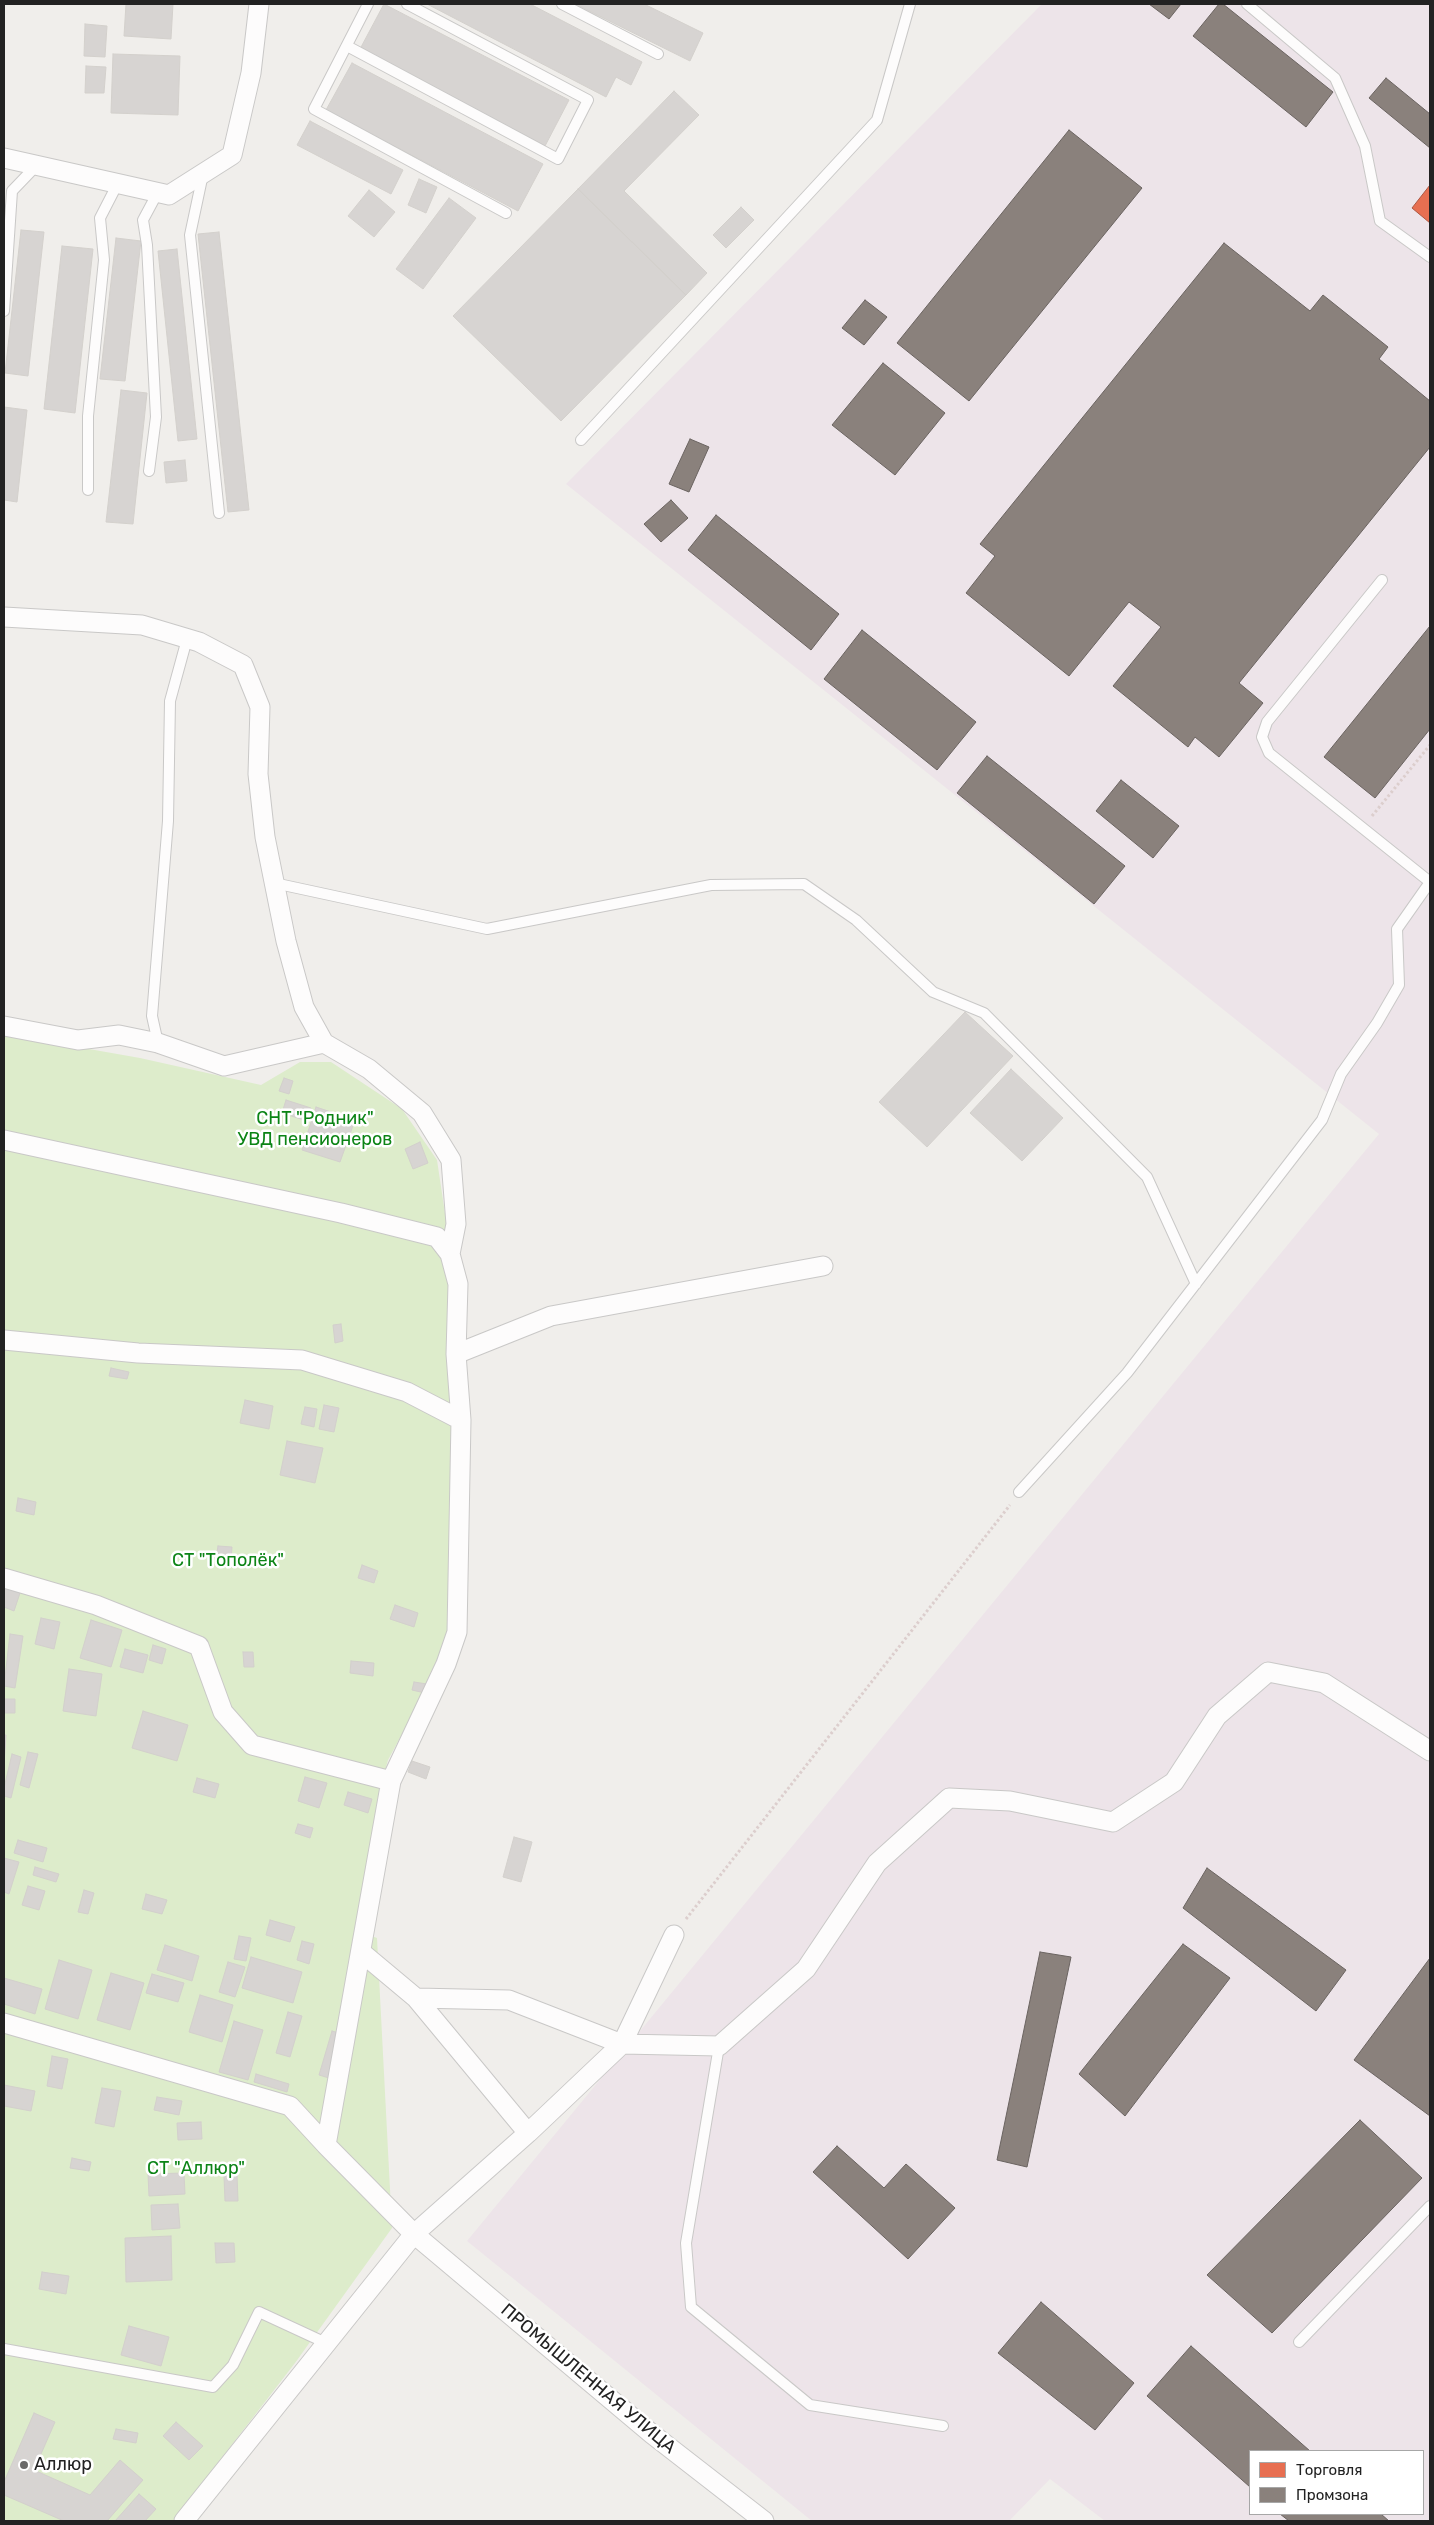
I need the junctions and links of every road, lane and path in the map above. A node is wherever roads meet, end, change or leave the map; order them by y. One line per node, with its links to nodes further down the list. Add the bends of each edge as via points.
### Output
1 (259, 4): 11 (street, via 251,73 232,155)
2 (368, 4): 7 (lane)
3 (407, 4): 7 (lane, via 588,100 558,159)
4 (562, 4): 8 (lane)
5 (910, 4): 17 (lane, via 877,120)
6 (1247, 4): 15 (lane, via 1335,78 1365,146 1380,221)
7 (347, 46): 14 (lane, via 314,109)
8 (658, 54)
9 (4, 158): 10 (street)
10 (37, 165): 12 (street); 16 (lane, via 12,191)
11 (203, 173): 13 (street, via 169,194); 20 (lane, via 190,235)
12 (118, 183): 13 (street); 19 (lane, via 100,218 104,260 88,416)
13 (158, 192): 18 (lane, via 143,220 156,417)
14 (506, 213)
15 (1430, 257)
16 (4, 311)
17 (581, 440)
18 (149, 471)
19 (88, 490)
20 (219, 513)
21 (1382, 580): 25 (lane, via 1267,722 1262,737 1269,753)
22 (4, 617): 23 (street, via 142,625)
23 (187, 638): 27 (street, via 243,665 260,707 258,774); 29 (lane, via 170,701 168,821 152,1016)
24 (1430, 745): 25 (path)
25 (1362, 829): 26 (lane)
26 (1430, 882): 34 (lane, via 1397,929 1399,985 1342,1074 1322,1120)
27 (274, 883): 30 (street, via 304,1007); 34 (lane, via 487,929 711,885 804,884 856,920 932,992 984,1013 1147,1177)
28 (4, 1026): 29 (street, via 78,1040 119,1035)
29 (158, 1043): 30 (street, via 224,1066)
30 (324, 1043): 32 (street, via 369,1069 422,1114 451,1160 456,1224)
31 (4, 1140): 32 (street, via 437,1236)
32 (450, 1254): 36 (street, via 458,1284)
33 (823, 1266): 36 (street, via 551,1316)
34 (1196, 1284): 38 (lane, via 1127,1374)
35 (4, 1340): 37 (street, via 138,1353 302,1360 407,1392)
36 (456, 1354): 37 (street)
37 (461, 1420): 41 (street, via 457,1632 446,1664)
38 (1019, 1492): 42 (path)
39 (4, 1578): 41 (street, via 96,1605 199,1646 223,1712 252,1745)
40 (1430, 1751): 47 (street, via 1324,1683 1268,1672 1217,1716 1174,1782 1113,1822 1010,1801 949,1798 877,1863 806,1969)
41 (391, 1781): 43 (street)
42 (674, 1935): 46 (street)
43 (361, 1952): 44 (street); 49 (street)
44 (416, 1998): 46 (street, via 509,2000); 48 (street)
45 (4, 2023): 49 (street, ПРОМЫШЛЕННАЯ УЛИЦА, via 290,2106)
46 (622, 2044): 47 (street); 48 (street)
47 (718, 2046): 55 (lane, via 686,2243 691,2307 810,2405)
48 (528, 2133): 51 (street)
49 (326, 2146): 51 (street, ПРОМЫШЛЕННАЯ УЛИЦА)
50 (1430, 2206): 52 (lane)
51 (414, 2234): 53 (street); 57 (street, ПРОМЫШЛЕННАЯ УЛИЦА, via 652,2434)
52 (1299, 2342)
53 (326, 2343): 54 (lane, via 259,2312 233,2365 213,2387); 56 (street)
54 (4, 2349)
55 (943, 2426)
56 (184, 2521)
57 (764, 2521)

